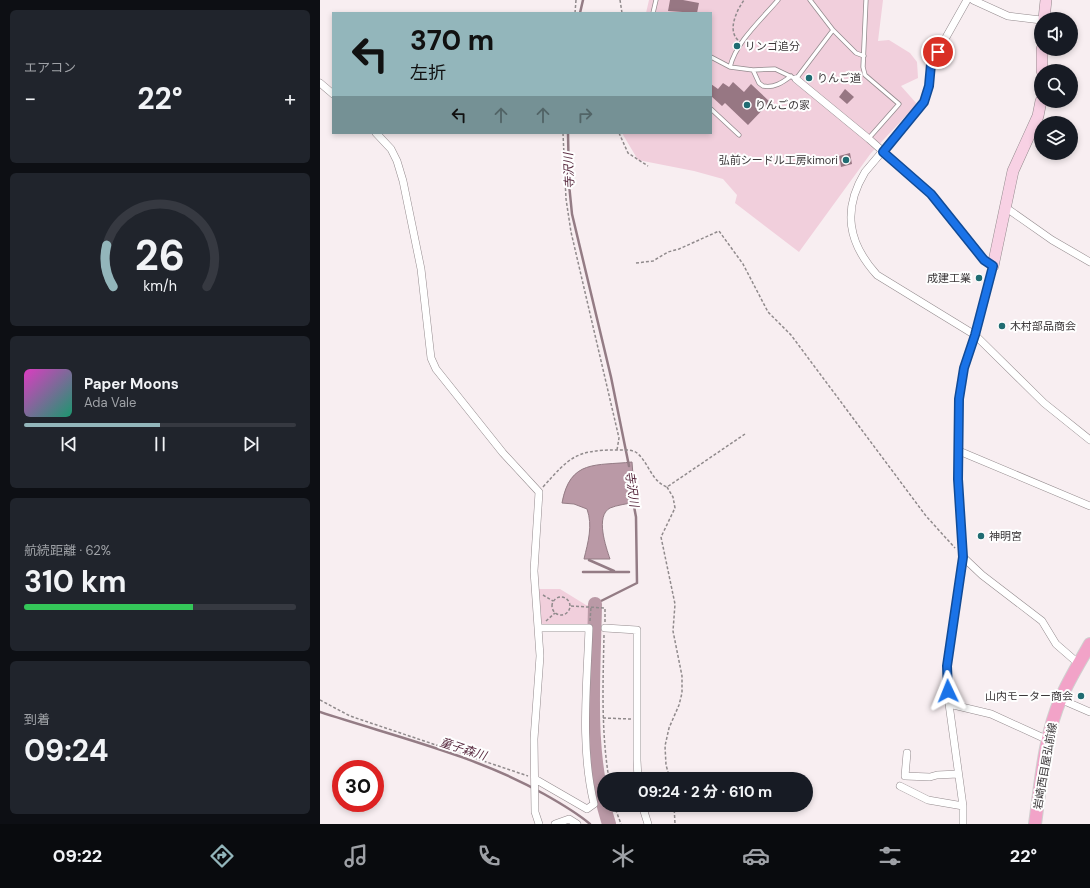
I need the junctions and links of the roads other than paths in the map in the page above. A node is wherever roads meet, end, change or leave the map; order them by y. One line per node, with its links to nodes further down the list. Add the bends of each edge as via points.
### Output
1 (656, 0): 8 (lane)
2 (778, 0): 14 (lane, via 742,43 732,58)
3 (810, 0): 11 (lane)
4 (866, 0): 12 (lane)
5 (967, 0): 24 (street, via 931,64 929,86 924,102)
6 (973, 0): 10 (street, via 1008,16)
7 (1046, 0): 9 (street)
8 (653, 12)
9 (1043, 12)
10 (1034, 18)
11 (833, 30): 12 (lane, via 856,53); 16 (lane)
12 (864, 56): 23 (lane, via 865,75 899,104)
13 (712, 58): 14 (lane)
14 (730, 67): 15 (lane)
15 (753, 70): 16 (lane, via 775,69); 16 (lane, via 763,86 776,85)
16 (793, 77): 23 (street)
17 (320, 83): 18 (street)
18 (332, 93)
19 (1040, 108): 25 (street, via 1017,159)
20 (712, 110): 22 (lane)
21 (377, 134): 33 (street, via 394,155 403,181 421,269 431,358 436,369 503,453 539,492 534,571)
22 (739, 135)
23 (869, 139): 24 (street)
24 (883, 152): 27 (street, via 931,194 984,260); 28 (street, via 857,185 851,206 850,228 856,246 877,275)
25 (1005, 206): 26 (street, via 1052,240); 27 (street)
26 (1090, 262)
27 (993, 266): 28 (street)
28 (975, 335): 29 (street, via 1044,403); 30 (street, via 964,368 959,399)
29 (1090, 440)
30 (959, 451): 31 (street); 32 (street, via 958,479)
31 (1090, 506)
32 (963, 557): 36 (street, via 982,575 1042,621 1056,644); 38 (street, via 947,666)
33 (539, 628): 44 (street, via 540,656 534,739); 44 (street, via 589,628 586,731 589,785 594,804 588,809)
34 (605, 628): 42 (street, via 637,630)
35 (1090, 644): 36 (main road, 岩崎西目屋弘前線)
36 (1079, 664): 37 (main road, 岩崎西目屋弘前線)
37 (1060, 699): 39 (street); 40 (main road, 岩崎西目屋弘前線)
38 (949, 704): 40 (street, via 991,714); 43 (street)
39 (1090, 712)
40 (1048, 740): 53 (main road, 岩崎西目屋弘前線)
41 (907, 753): 43 (street, via 905,776)
42 (638, 772)
43 (958, 774): 46 (street)
44 (535, 781): 48 (street)
45 (900, 786): 46 (street, via 928,800)
46 (963, 806): 52 (street)
47 (644, 812): 51 (street)
48 (539, 824)
49 (555, 824): 50 (street, via 569,819)
50 (577, 824)
51 (648, 824)
52 (963, 824)
53 (1035, 824)

